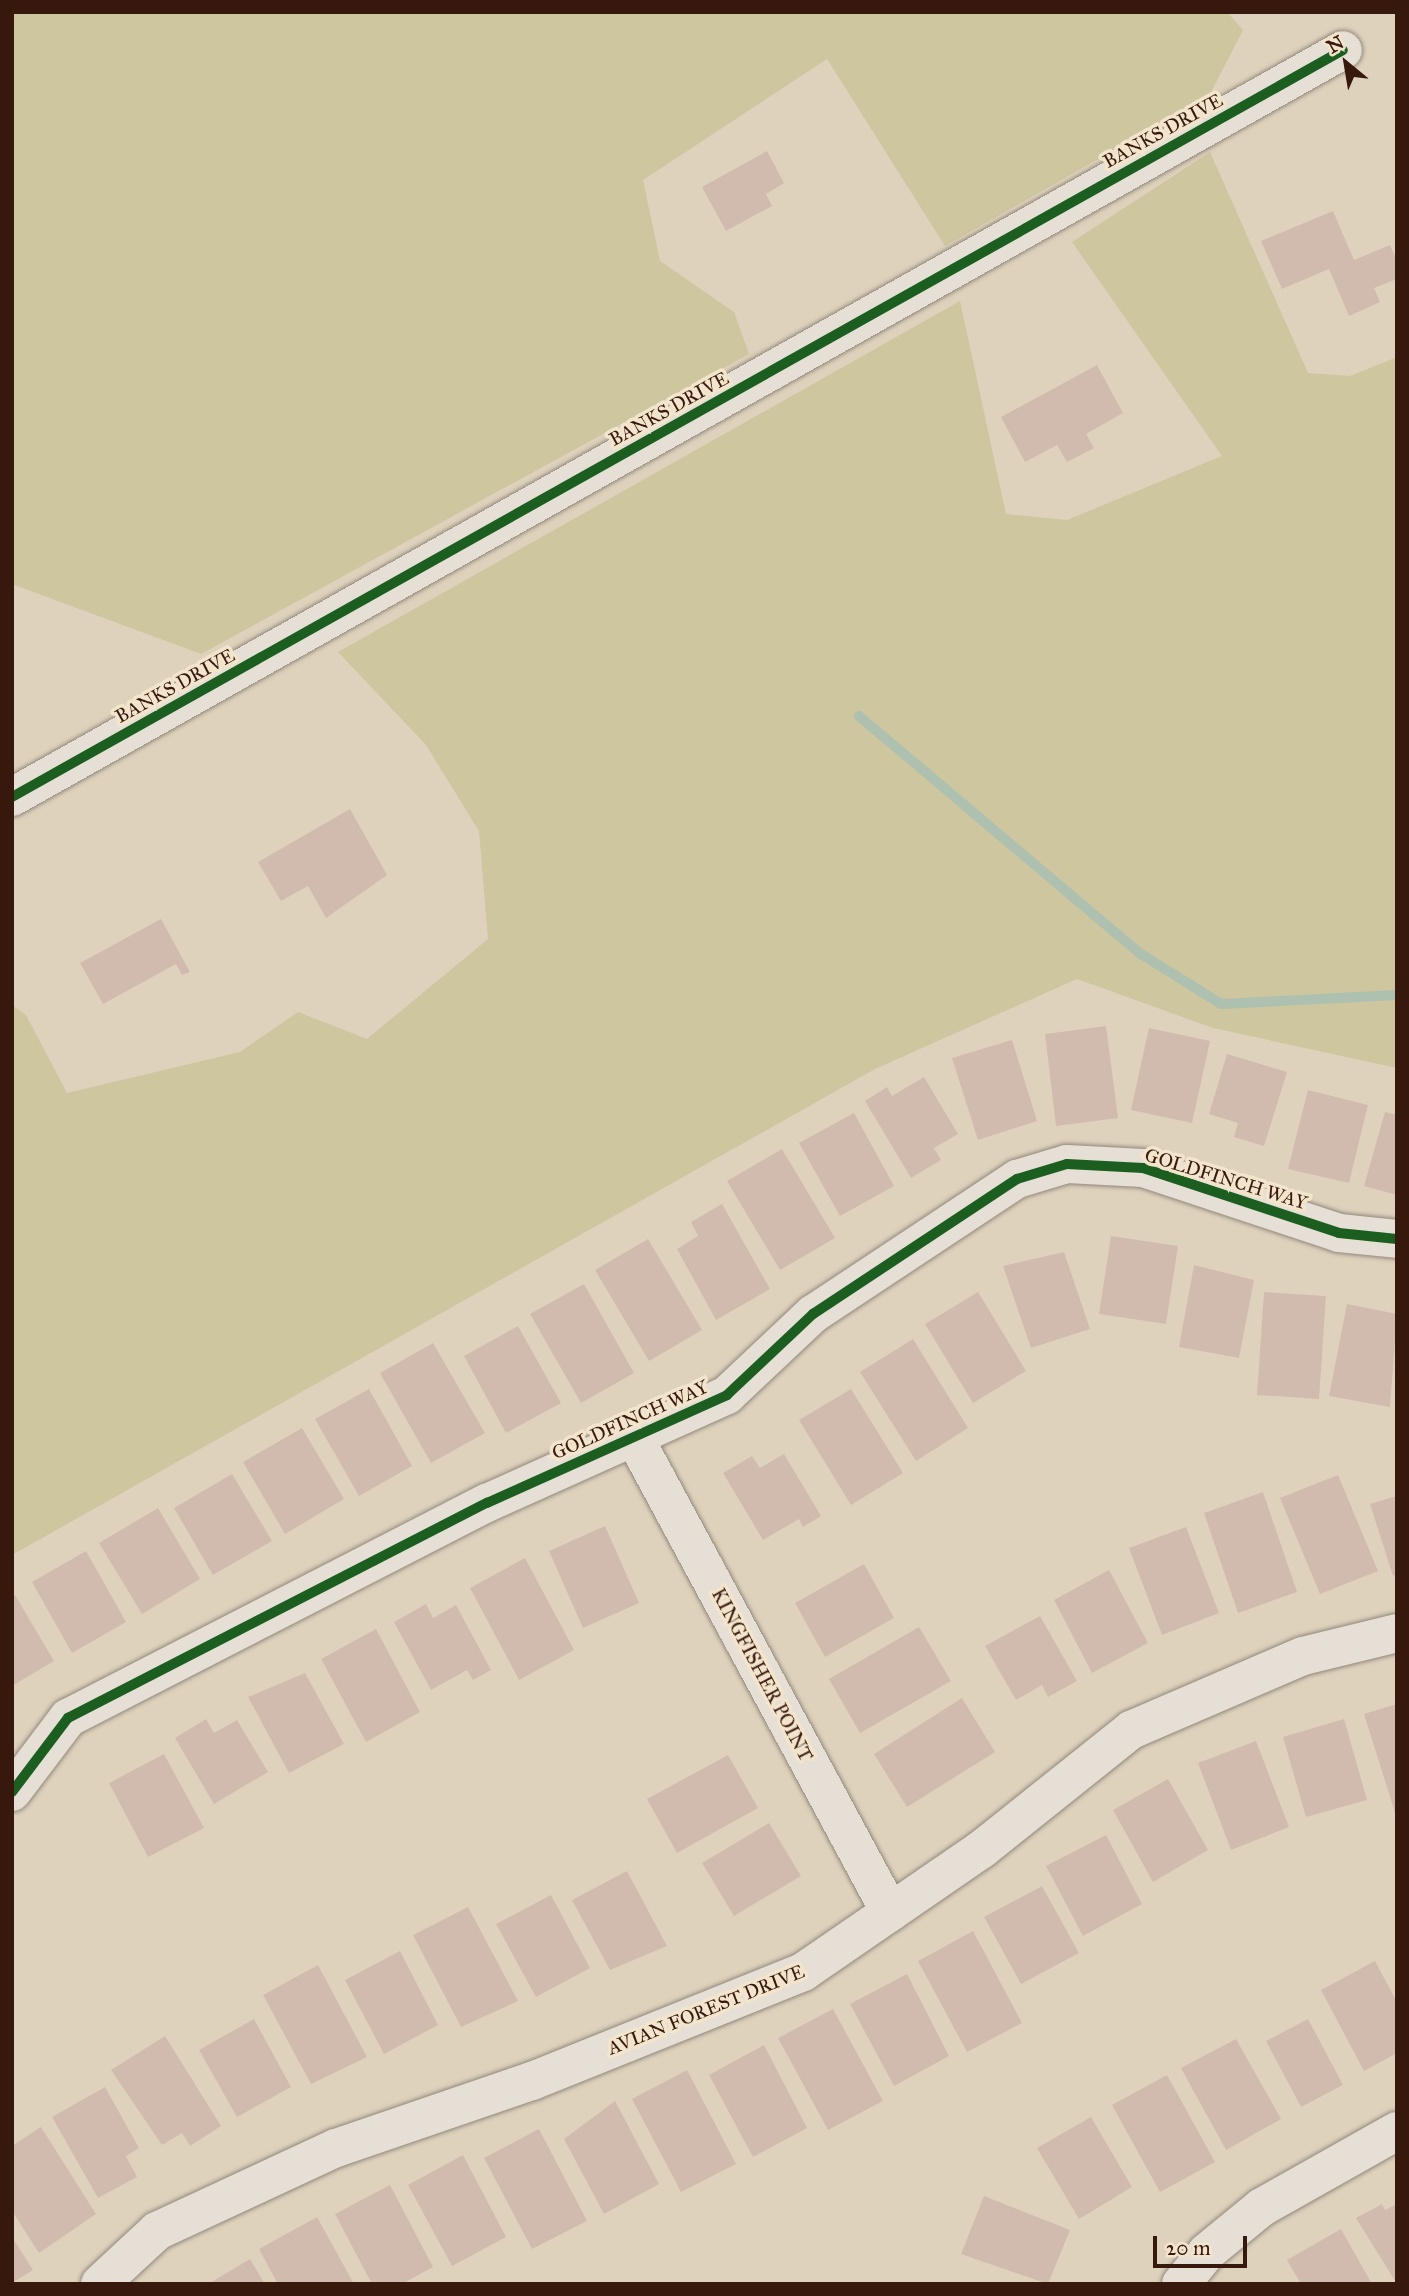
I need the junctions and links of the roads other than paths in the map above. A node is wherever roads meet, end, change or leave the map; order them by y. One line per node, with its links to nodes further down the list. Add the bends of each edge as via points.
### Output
1 (1343, 50): 2 (street, BANKS DRIVE)
2 (12, 797)
3 (1397, 1239): 4 (street, GOLDFINCH WAY, via 1339,1233 1143,1168 1066,1164 1017,1178 941,1225 813,1314 727,1395)
4 (634, 1437): 6 (street, GOLDFINCH WAY, via 488,1503 68,1718); 7 (street, KINGFISHER POINT)
5 (1397, 1633): 7 (street, AVIAN FOREST DRIVE, via 1303,1656 1131,1730 982,1849)
6 (12, 1793)
7 (890, 1912): 9 (street, AVIAN FOREST DRIVE, via 803,1972 532,2081 336,2148 157,2231)
8 (1397, 2131): 10 (street, via 1262,2207 1207,2252)
9 (100, 2284)
10 (1181, 2284)

